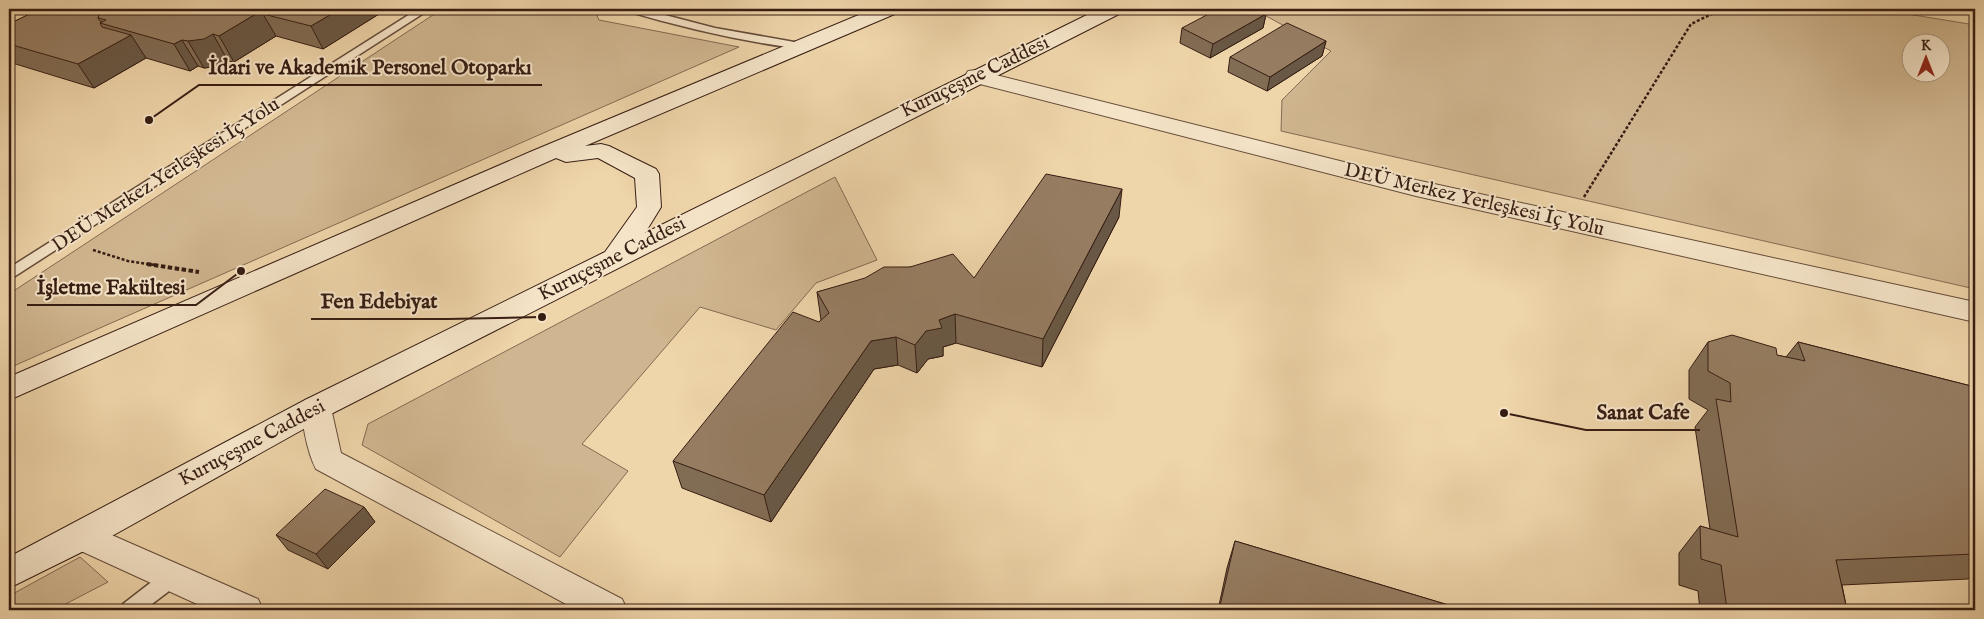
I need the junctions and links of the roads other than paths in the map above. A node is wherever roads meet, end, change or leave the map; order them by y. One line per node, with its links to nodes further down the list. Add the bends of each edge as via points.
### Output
1 (425, 9): 9 (lane, DEÜ Merkez Yerleşkesi İç Yolu)
2 (631, 9): 5 (lane, via 688,26)
3 (890, 9): 5 (street)
4 (1114, 9): 6 (street, Kuruçeşme Caddesi)
5 (800, 46): 7 (street)
6 (976, 76): 8 (street, Kuruçeşme Caddesi); 10 (street, DEÜ Merkez Yerleşkesi İç Yolu, via 1416,188)
7 (538, 158): 8 (street, via 601,151 648,174 649,207); 11 (street)
8 (615, 257): 12 (street, Kuruçeşme Caddesi)
9 (9, 276)
10 (1975, 312)
11 (9, 389)
12 (316, 408): 13 (street, Kuruçeşme Caddesi); 18 (street, via 328,460)
13 (82, 536): 14 (street, Kuruçeşme Caddesi); 15 (street)
14 (9, 573)
15 (174, 576): 16 (lane); 17 (street)
16 (130, 610)
17 (246, 610)
18 (610, 610)

